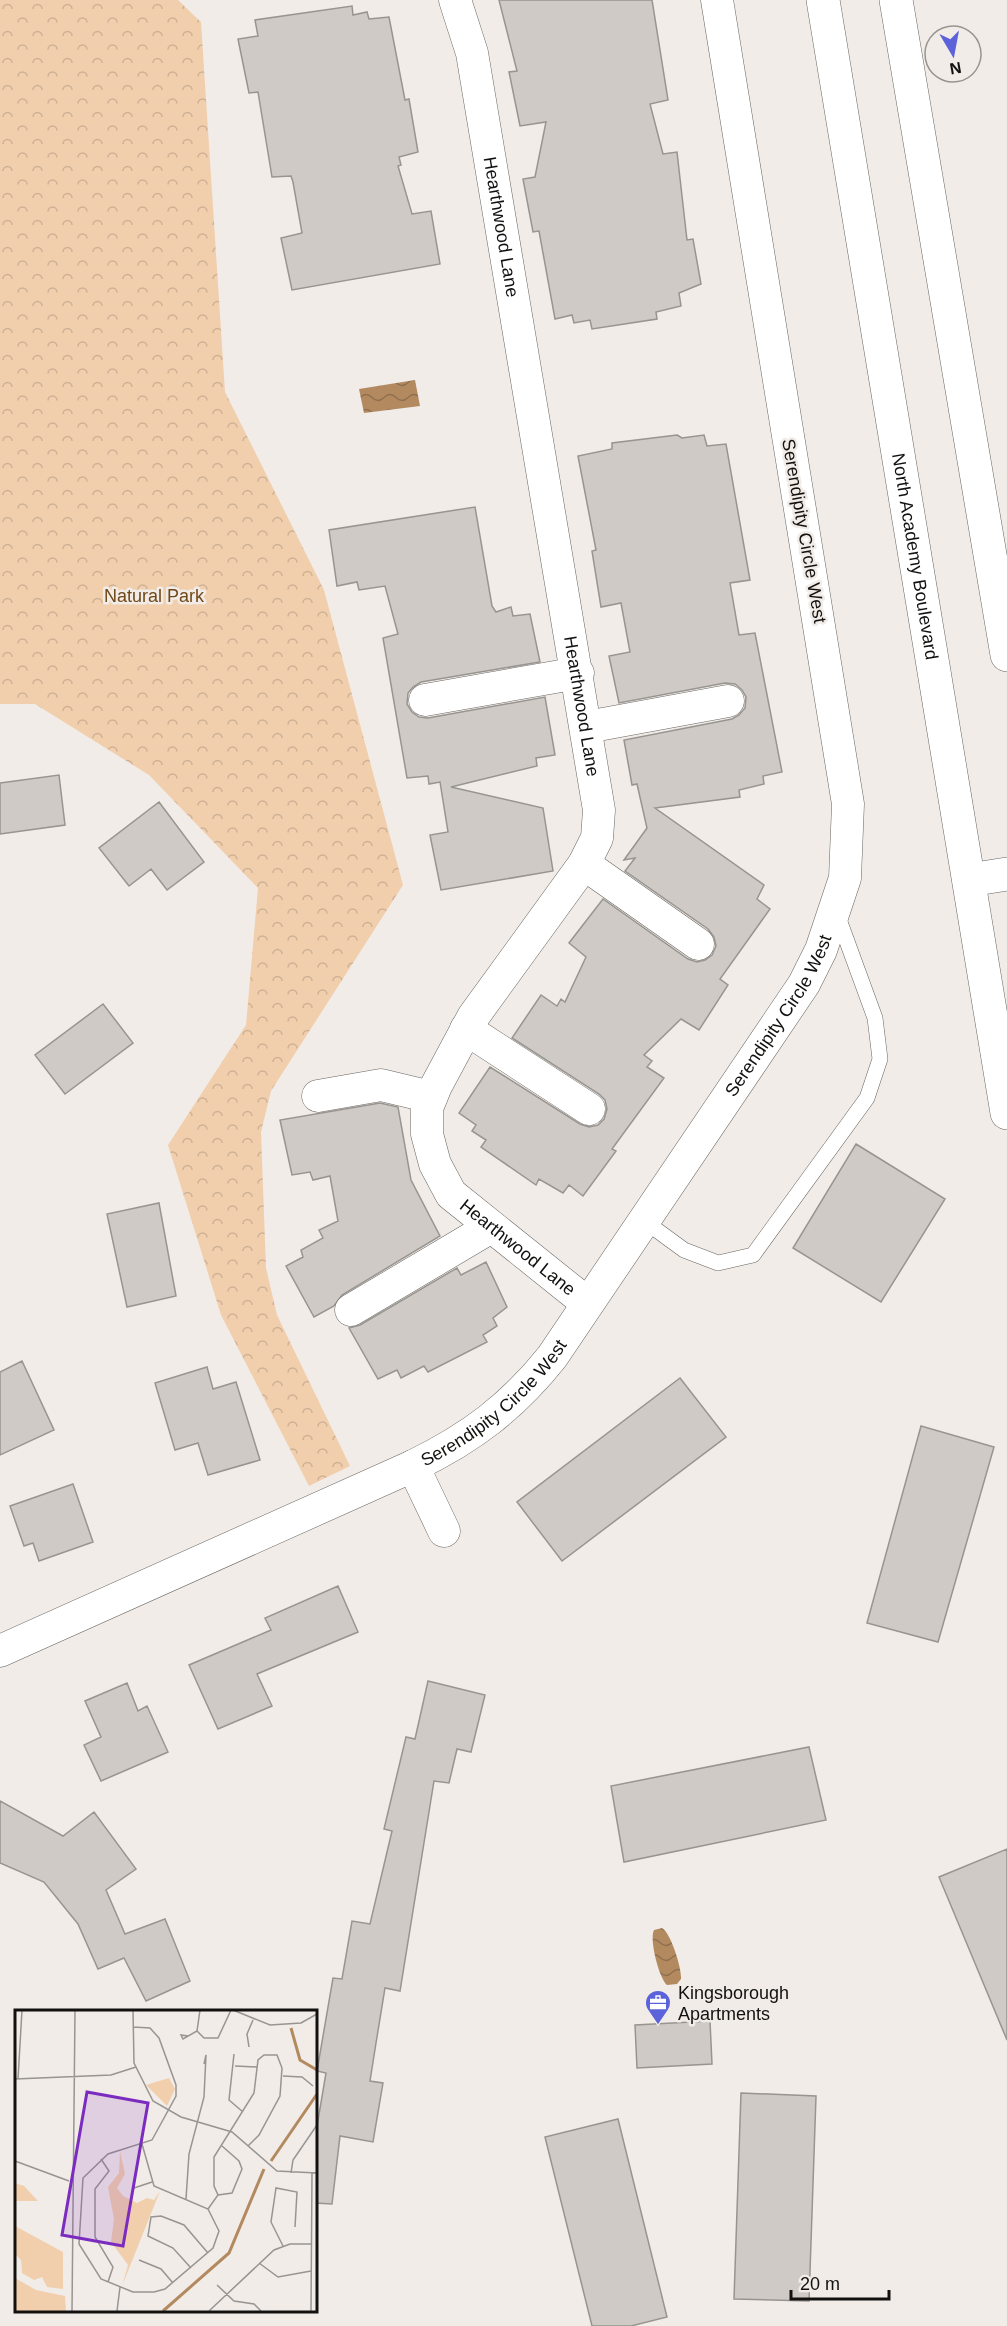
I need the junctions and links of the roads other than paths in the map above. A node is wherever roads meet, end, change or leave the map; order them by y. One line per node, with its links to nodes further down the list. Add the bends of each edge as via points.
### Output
1 (455, 0): 6 (street, Hearthwood Lane, via 472,53)
2 (717, 0): 13 (street, Serendipity Circle West, via 843,762 848,839 845,878)
3 (823, 0): 12 (main road, North Academy Boulevard)
4 (896, 0): 5 (main road)
5 (1007, 655)
6 (578, 673): 7 (street); 9 (street, Hearthwood Lane)
7 (425, 700)
8 (728, 701): 9 (street)
9 (587, 727): 10 (street, Hearthwood Lane, via 599,810 597,838)
10 (584, 864): 14 (street); 15 (street, Hearthwood Lane)
11 (1007, 874): 12 (main road)
12 (969, 880): 19 (main road, North Academy Boulevard)
13 (836, 911): 20 (street, Serendipity Circle West, via 804,984); 20 (lane, via 875,1018 880,1059 867,1098 753,1255 718,1263 684,1250)
14 (698, 944)
15 (466, 1029): 17 (street, Hearthwood Lane); 18 (street)
16 (318, 1096): 17 (street, via 381,1085)
17 (431, 1096): 21 (street, Hearthwood Lane, via 427,1134 435,1164 451,1194)
18 (589, 1108)
19 (1007, 1113)
20 (643, 1220): 22 (street, Serendipity Circle West)
21 (491, 1227): 22 (street, Hearthwood Lane); 23 (street)
22 (587, 1303): 24 (street, Serendipity Circle West, via 526,1389 450,1448)
23 (351, 1310)
24 (413, 1466): 25 (street); 26 (street, Serendipity Circle West)
25 (444, 1531)
26 (0, 1651)

